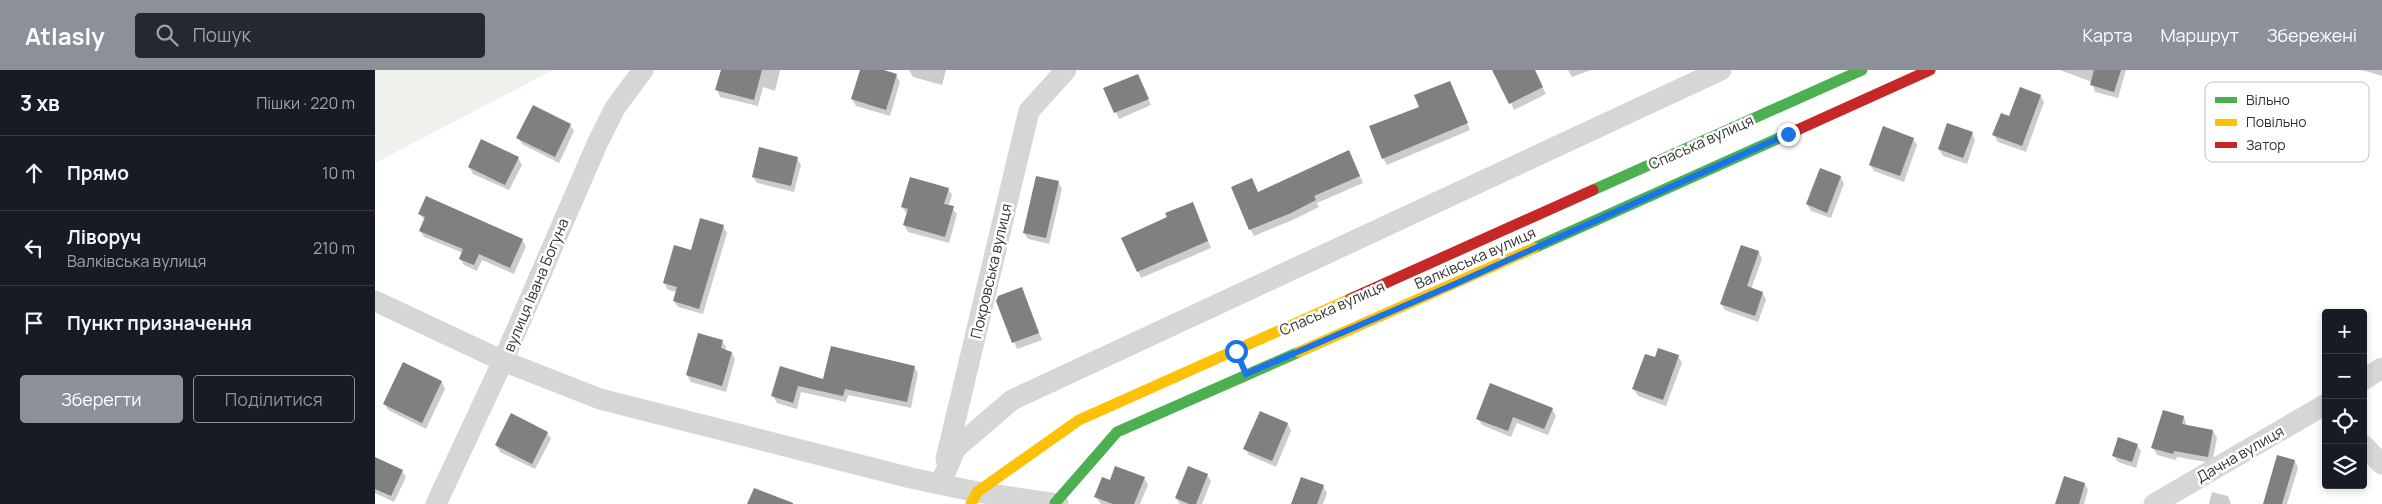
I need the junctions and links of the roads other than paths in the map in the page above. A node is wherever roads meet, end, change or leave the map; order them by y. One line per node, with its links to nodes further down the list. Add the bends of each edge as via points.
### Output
1 (643, 70): 10 (street, вулиця Івана Богуна, via 615,108 597,144)
2 (1066, 70): 17 (street, Покровська вулиця, via 1029,111)
3 (1721, 70): 17 (street, via 1012,400 956,448)
4 (1862, 70): 6 (street, Спаська вулиця)
5 (1930, 70): 7 (street, Валківська вулиця)
6 (1776, 108): 7 (street); 9 (street, Спаська вулиця)
7 (1788, 134): 12 (street, Валківська вулиця)
8 (375, 300): 10 (street)
9 (1236, 351): 12 (street); 18 (street, Спаська вулиця, via 1079,420)
10 (503, 361): 17 (street, via 599,399); 20 (street, вулиця Івана Богуна)
11 (2382, 368): 13 (street)
12 (1246, 374): 19 (street, Валківська вулиця, via 1117,432)
13 (2367, 377)
14 (2322, 406): 21 (street, Дачна вулиця)
15 (2367, 449): 16 (street)
16 (2382, 464)
17 (940, 484): 18 (street)
18 (974, 498): 19 (street)
19 (1056, 503)
20 (436, 504)
21 (2154, 504)

